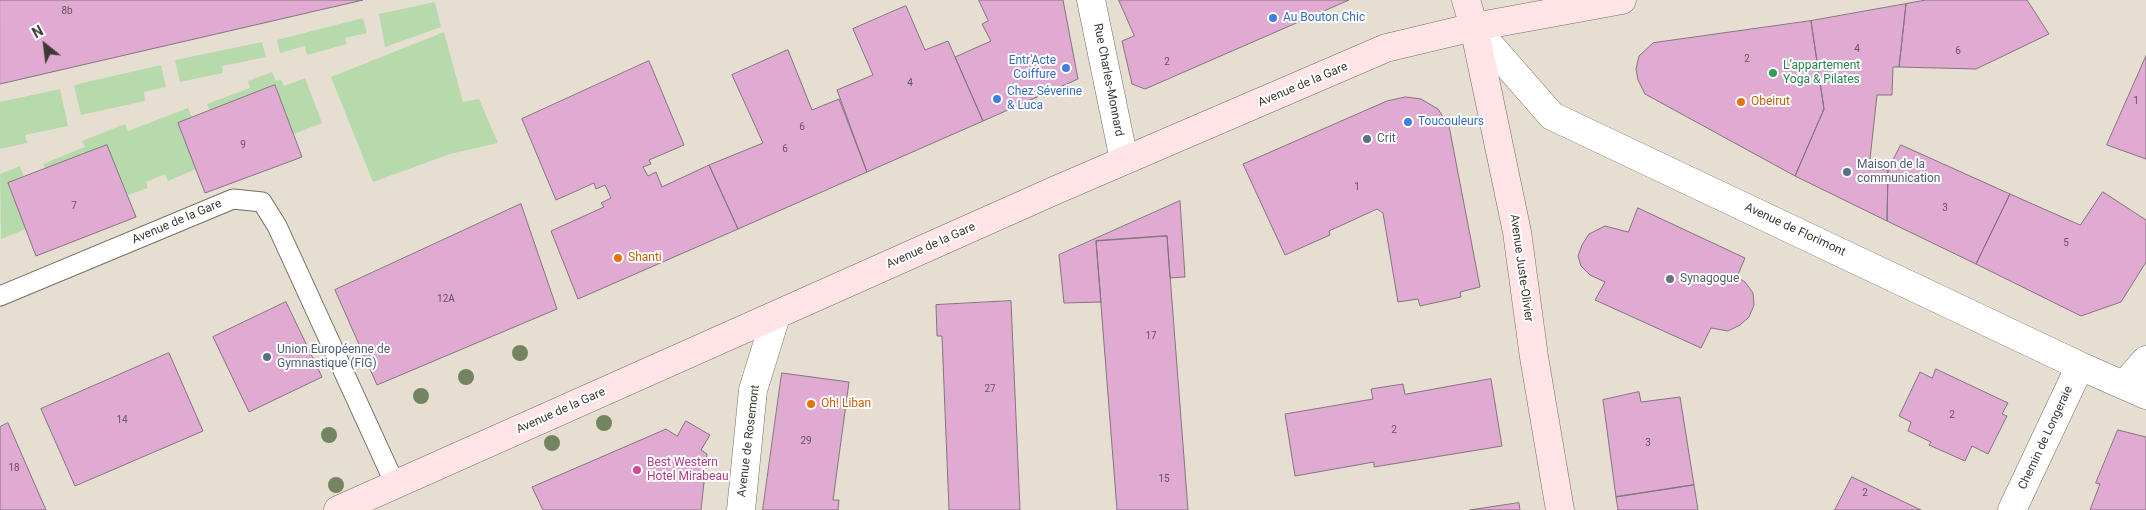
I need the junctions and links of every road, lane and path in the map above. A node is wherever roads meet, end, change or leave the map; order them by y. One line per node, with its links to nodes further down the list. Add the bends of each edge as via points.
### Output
1 (1091, 0): 5 (street, Rue Charles-Monnard)
2 (1466, 0): 4 (main road, Avenue Juste-Olivier)
3 (1622, 0): 4 (main road, Avenue de la Gare)
4 (1474, 27): 5 (main road, Avenue de la Gare, via 1386,48); 9 (street, Avenue de Florimont, via 1552,116); 14 (main road, Avenue Juste-Olivier, via 1517,232)
5 (1124, 160): 7 (main road, Avenue de la Gare)
6 (0, 296): 11 (lane, Avenue de la Gare, via 233,199 262,202)
7 (776, 316): 11 (main road, Avenue de la Gare); 13 (street, Avenue de Rosemont, via 753,390)
8 (2146, 360): 10 (street)
9 (2080, 366): 10 (street, Avenue de Florimont); 15 (street, Chemin de Longeraie)
10 (2135, 390)
11 (395, 484): 12 (main road, Avenue de la Gare)
12 (338, 510)
13 (741, 510)
14 (1560, 510)
15 (2012, 510)

